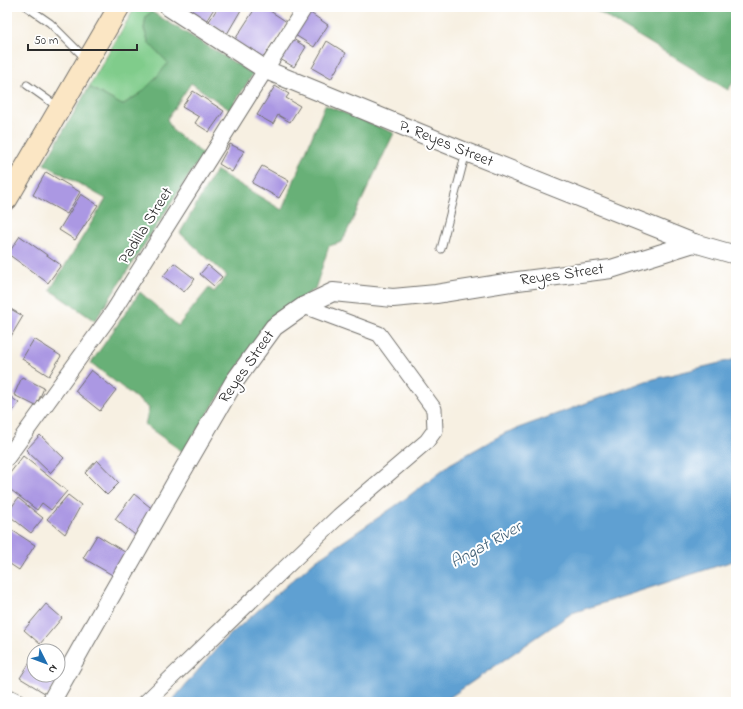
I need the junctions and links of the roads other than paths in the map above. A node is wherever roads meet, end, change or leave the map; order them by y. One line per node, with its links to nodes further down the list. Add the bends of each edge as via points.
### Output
1 (27, 7): 5 (lane, via 50,23)
2 (118, 7): 5 (main road)
3 (168, 7): 6 (street, P. Reyes Street)
4 (305, 7): 6 (street, Padilla Street)
5 (87, 61): 8 (main road)
6 (266, 70): 9 (street, P. Reyes Street); 15 (street, Padilla Street, via 112,313)
7 (27, 85): 8 (lane)
8 (60, 108): 10 (main road)
9 (466, 152): 11 (street, P. Reyes Street); 12 (lane)
10 (7, 199)
11 (694, 243): 13 (street, P. Reyes Street); 14 (street, Reyes Street, via 611,269 393,298 333,292)
12 (441, 249)
13 (736, 255)
14 (304, 306): 18 (street, Reyes Street, via 274,327 234,382); 19 (street, via 379,334 434,409 435,430 427,441 340,516)
15 (7, 458)
16 (7, 696): 17 (street)
17 (19, 702)
18 (51, 702)
19 (146, 702)

